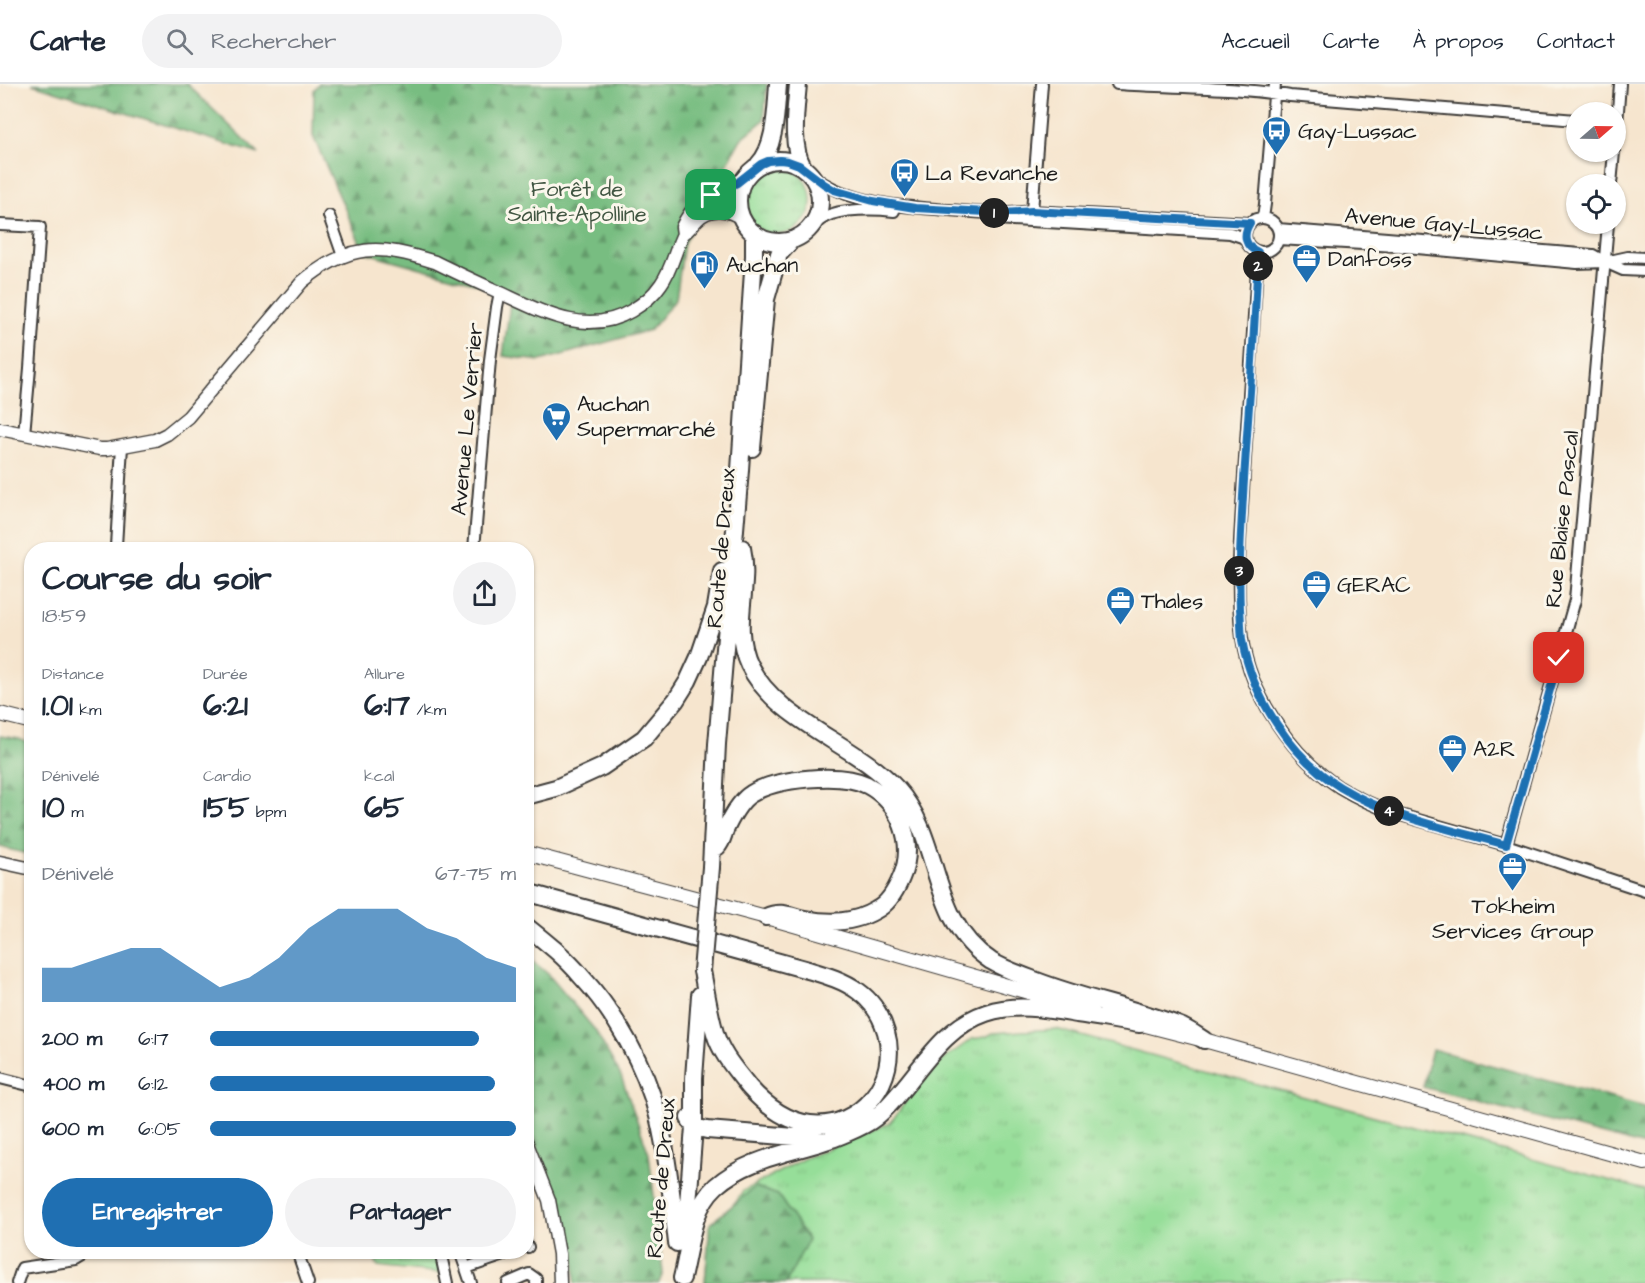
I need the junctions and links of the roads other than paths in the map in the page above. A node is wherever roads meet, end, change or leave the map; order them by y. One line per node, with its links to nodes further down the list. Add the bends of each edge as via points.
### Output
1 (778, 84): 9 (main road, via 771,141 765,157)
2 (1042, 84): 11 (street)
3 (1117, 84): 6 (street)
4 (1620, 84): 7 (street)
5 (801, 88): 10 (main road, via 795,144)
6 (1275, 89): 8 (street, via 1333,100); 13 (street)
7 (1618, 102)
8 (1566, 119)
9 (753, 170): 10 (main road, via 768,161 780,160); 14 (main road, via 738,194); 19 (street, via 692,208 682,227)
10 (807, 171): 11 (street, via 834,190 900,206 1004,213); 17 (main road, via 818,188 820,203)
11 (1032, 211): 15 (street)
12 (329, 216): 25 (street)
13 (1263, 218): 15 (street); 20 (street, via 1272,221)
14 (742, 219): 18 (main road); 19 (street, via 730,211 712,211)
15 (1250, 223): 22 (street)
16 (0, 225): 31 (street, via 39,227)
17 (809, 229): 22 (street, via 835,213 884,210 1230,233); 23 (main road)
18 (754, 233): 23 (main road, via 772,241); 33 (main road, Route de Dreux)
19 (683, 234): 29 (street, via 667,276 651,297 610,320 567,320)
20 (1279, 234): 24 (street, via 1273,248); 27 (street, Avenue Gay-Lussac, via 1577,263)
21 (1607, 234): 27 (street, Rue Blaise Pascal)
22 (1245, 238): 24 (street)
23 (792, 240): 36 (main road, Route de Dreux, via 779,254 766,299)
24 (1258, 252): 41 (street, via 1239,574 1242,639 1258,692 1289,741 1339,786 1397,814)
25 (343, 256): 29 (street, via 361,251 398,251 435,262); 32 (street, via 320,267 302,282 183,422 155,440)
26 (1645, 258): 27 (street, Avenue Gay-Lussac)
27 (1605, 262): 28 (street, Avenue Gay-Lussac, via 1623,270); 41 (street, Rue Blaise Pascal, via 1575,600)
28 (1645, 271)
29 (500, 292): 35 (street, Avenue Le Verrier, via 490,360)
30 (0, 429): 31 (street)
31 (24, 434): 32 (street, via 100,449)
32 (122, 446): 34 (street)
33 (740, 470): 39 (main road, via 716,607 699,657 676,700 644,738 602,767); 40 (main road, Route de Dreux, via 717,744)
34 (116, 542)
35 (475, 542)
36 (742, 548): 40 (main road, Route de Dreux); 52 (main road, via 746,564 740,631 750,667 765,691 781,705 897,789 915,815 949,912 969,942 1006,970 1182,1027)
37 (0, 714): 38 (main road)
38 (24, 720)
39 (534, 794)
40 (714, 831): 43 (main road, Route de Dreux)
41 (1506, 845): 46 (street)
42 (534, 855): 48 (main road)
43 (712, 859): 48 (main road, via 734,813 749,795 766,787 789,780 841,778 866,785 884,798 900,818 908,844 906,866 895,892 879,909 857,920 836,923 777,912); 50 (main road, Route de Dreux, bridge)
44 (0, 862): 45 (street)
45 (24, 867)
46 (1645, 891)
47 (534, 894): 50 (main road, via 808,970 858,990 873,1004 889,1041 889,1065 872,1100 857,1113 824,1124 809,1124 776,1112 757,1096 726,1057 715,1035)
48 (766, 917): 51 (main road)
49 (534, 933): 61 (main road, via 559,953 608,1009 640,1065 663,1140)
50 (702, 970): 54 (main road, Route de Dreux)
51 (1140, 1024): 52 (main road); 58 (main road, via 1027,1007 985,1013 949,1036 874,1118)
52 (1204, 1040): 60 (main road)
53 (0, 1078): 55 (street)
54 (694, 1078): 56 (main road, Route de Dreux); 57 (main road, Route de Dreux)
55 (24, 1084)
56 (687, 1109): 57 (main road); 61 (main road, Route de Dreux)
57 (694, 1127): 58 (main road); 68 (main road, Route de Dreux)
58 (830, 1140): 68 (main road, via 751,1164 715,1187 695,1220)
59 (534, 1162): 75 (street, via 549,1200 560,1254)
60 (1645, 1163)
61 (676, 1243): 68 (main road, Route de Dreux)
62 (78, 1259): 69 (street, via 22,1268)
63 (300, 1259): 70 (street)
64 (442, 1259): 71 (street)
65 (463, 1259): 67 (street)
66 (492, 1259): 67 (street)
67 (466, 1268): 72 (street)
68 (679, 1281)
69 (17, 1283)
70 (308, 1283)
71 (447, 1283)
72 (471, 1283)
73 (508, 1283): 74 (street, via 529,1274 536,1278)
74 (536, 1283)
75 (560, 1283)

